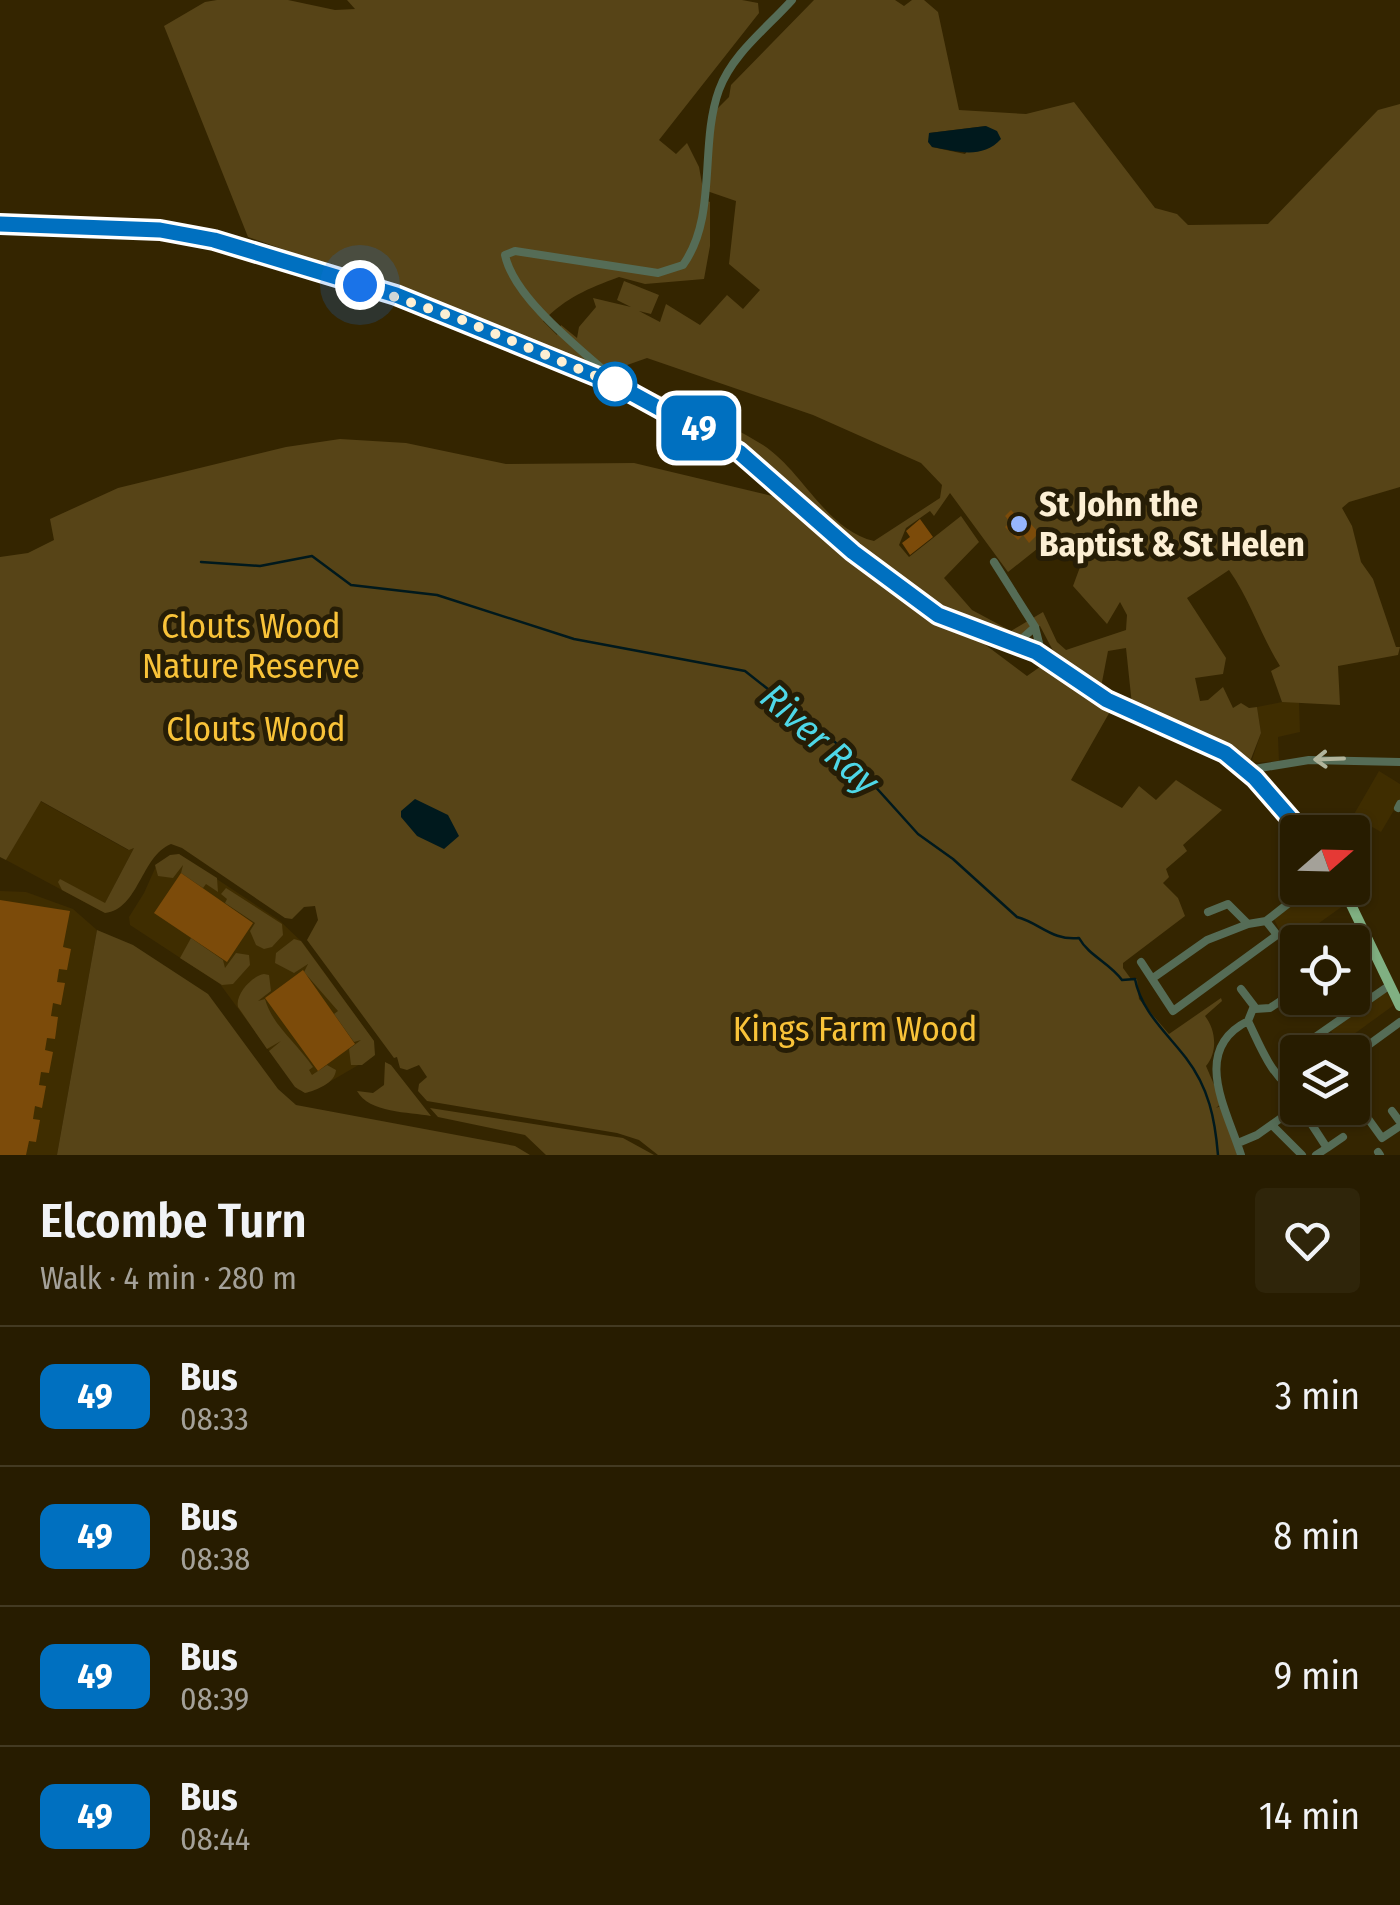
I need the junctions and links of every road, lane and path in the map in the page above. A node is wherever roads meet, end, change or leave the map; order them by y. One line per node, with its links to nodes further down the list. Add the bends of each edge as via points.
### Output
1 (792, 0): 3 (street, via 722,82 699,227 683,265 658,274 515,250 506,255 538,306)
2 (0, 224): 4 (main road, via 160,230 214,240 396,295)
3 (593, 360): 4 (street); 5 (street)
4 (585, 372): 5 (main road)
5 (624, 389): 8 (main road, via 739,452 853,552 938,615)
6 (994, 562): 7 (street)
7 (1035, 627): 8 (street); 9 (street)
8 (1016, 644): 9 (main road)
9 (1042, 655): 11 (main road, via 1107,700)
10 (1400, 762): 11 (street, one-way to 11, via 1335,759)
11 (1251, 768): 12 (main road)
12 (1288, 815)
13 (1286, 905): 16 (street)
14 (1352, 905): 20 (main road)
15 (1208, 912): 17 (street, via 1228,904)
16 (1266, 921): 17 (street); 19 (street, via 1276,935 1173,1011)
17 (1248, 924): 19 (street, via 1207,940)
18 (1141, 962): 19 (street)
19 (1153, 978)
20 (1390, 985): 23 (main road); 27 (street)
21 (1242, 989): 24 (street)
22 (1280, 1002): 24 (street)
23 (1400, 1006)
24 (1255, 1009): 25 (street)
25 (1248, 1022): 29 (street); 37 (street, via 1223,1040 1213,1065)
26 (1400, 1022): 28 (street)
27 (1318, 1035)
28 (1370, 1044)
29 (1280, 1077)
30 (1392, 1111): 33 (street)
31 (1280, 1119): 34 (street)
32 (1370, 1121): 33 (street, via 1382,1138)
33 (1400, 1124)
34 (1272, 1125): 37 (street); 40 (street)
35 (1311, 1125): 38 (street)
36 (1343, 1137): 38 (street)
37 (1238, 1142): 39 (street)
38 (1326, 1148): 41 (street)
39 (1241, 1155)
40 (1302, 1155)
41 (1316, 1155)

